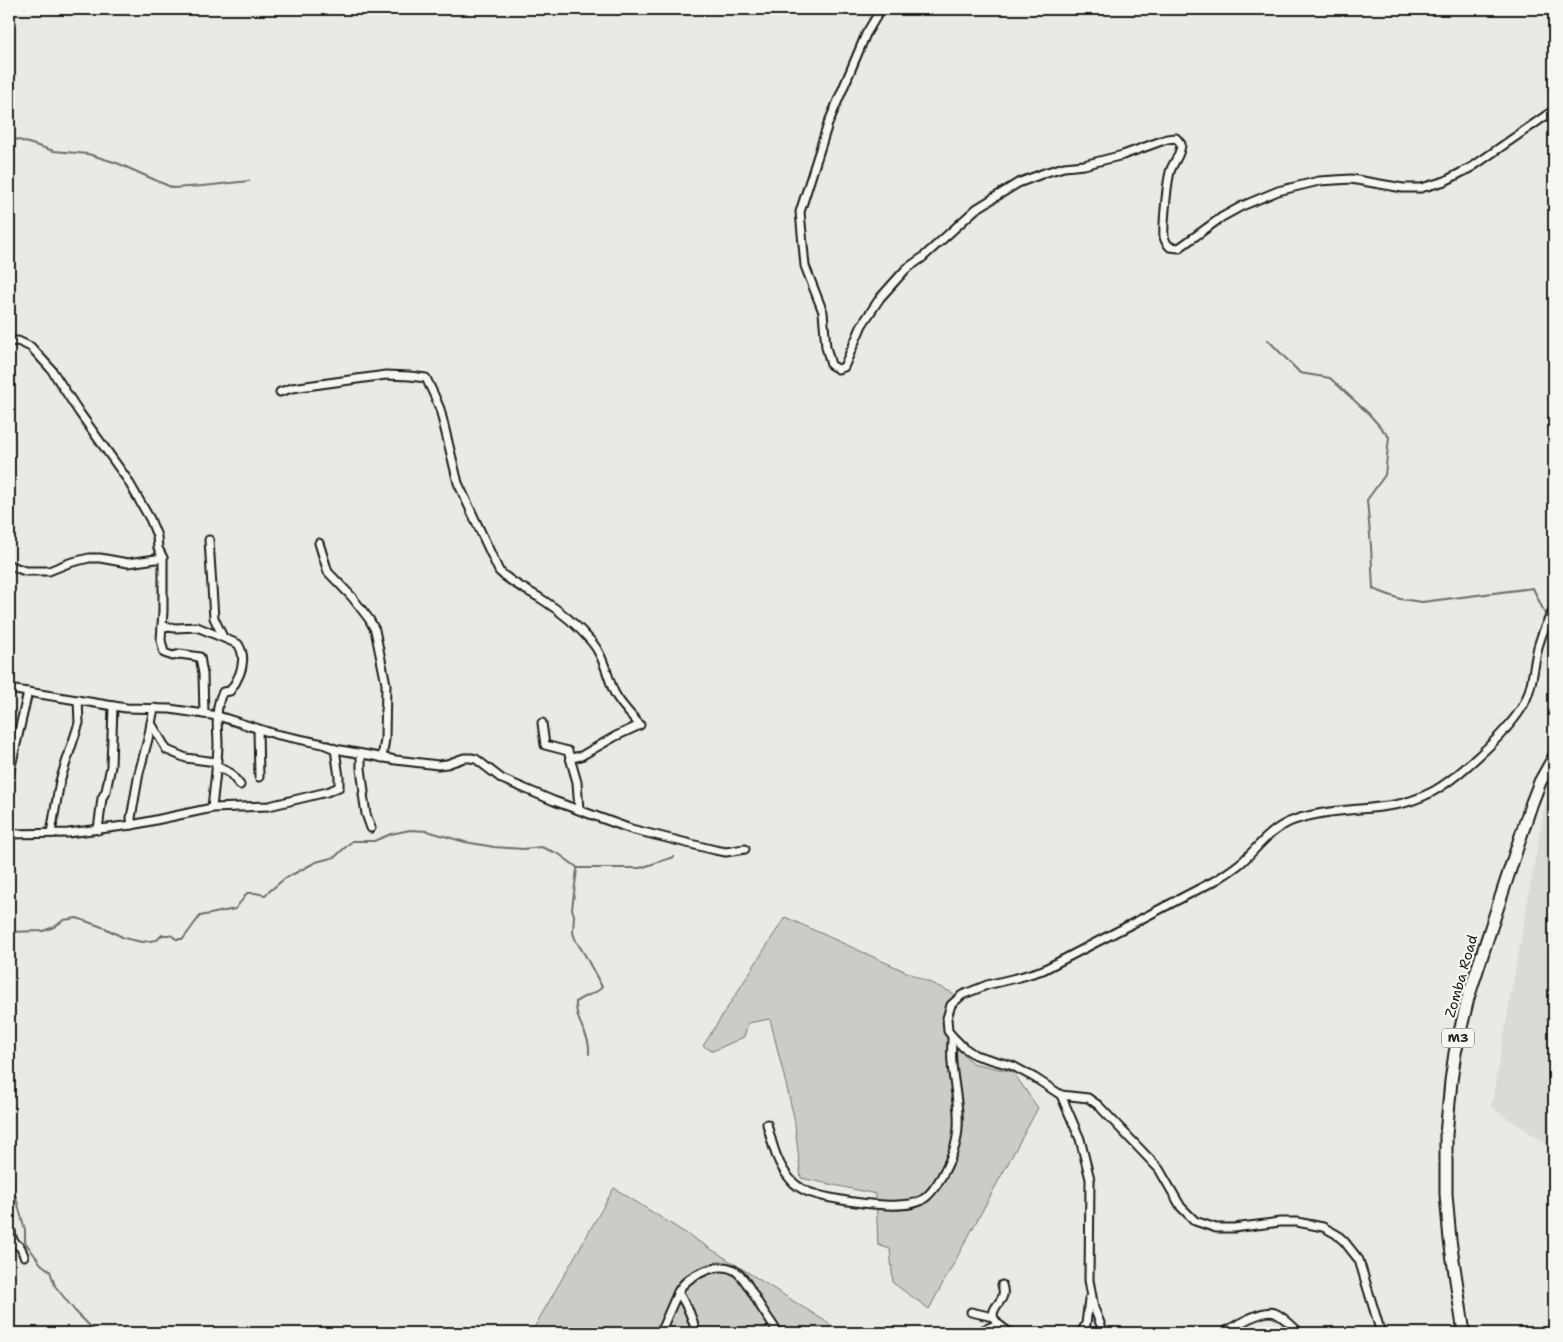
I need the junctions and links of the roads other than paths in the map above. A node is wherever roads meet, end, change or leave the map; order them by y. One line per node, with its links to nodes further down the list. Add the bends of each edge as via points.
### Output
1 (880, 9): 2 (street, via 828,124 800,212 805,266 823,312 831,365 838,369 844,367 862,325 880,298 906,269 976,209 1018,184 1047,172 1123,155 1167,138 1176,138 1181,150 1170,171 1164,237 1170,247 1179,248 1242,206 1278,191 1319,180 1351,179 1403,188 1421,188 1445,181 1472,167)
2 (1554, 110)
3 (9, 342): 7 (street, via 18,340 31,347 51,369 127,479 155,528)
4 (280, 392): 26 (street, via 386,375 426,378 440,409 458,483 499,571 514,584 544,600 591,641 615,694 640,725 581,756)
5 (209, 540): 11 (street, via 214,618)
6 (319, 543): 25 (street, via 328,572 352,597 375,630 386,684)
7 (163, 558): 8 (street, via 128,563 90,558 49,571 25,572); 10 (street)
8 (9, 565)
9 (1554, 609): 39 (street, via 1546,622 1533,680 1521,708 1489,746 1440,787 1407,802 1318,814 1282,826 1218,879 1043,970 962,995 951,1005 948,1013 948,1030)
10 (162, 626): 11 (street, via 197,627); 17 (street, via 164,653 200,657)
11 (223, 637): 18 (street, via 238,644 243,663 236,682 220,698)
12 (9, 689): 13 (street)
13 (28, 692): 14 (street); 28 (street)
14 (78, 700): 15 (street); 36 (street, via 79,723 60,781)
15 (113, 706): 16 (street); 35 (street, via 111,766)
16 (154, 708): 17 (street); 19 (street)
17 (204, 714): 18 (street)
18 (218, 716): 21 (street); 27 (street)
19 (151, 723): 27 (street, via 167,750); 33 (street, via 138,773)
20 (542, 723): 26 (street, via 545,745 568,751)
21 (258, 729): 22 (street); 29 (street)
22 (335, 749): 23 (street); 31 (street, via 339,787 269,806)
23 (361, 754): 25 (street); 34 (street, via 362,794)
24 (1554, 757): 60 (highway, Zomba Road / M3, via 1531,805 1468,998 1455,1053 1449,1098 1446,1181 1450,1240)
25 (382, 758): 32 (street, via 438,765 476,759 510,783)
26 (571, 758): 32 (street)
27 (216, 764): 30 (street); 31 (street)
28 (9, 775)
29 (259, 777)
30 (240, 785)
31 (212, 808): 33 (street)
32 (579, 810): 38 (street, via 701,847 726,852)
33 (132, 825): 35 (street)
34 (371, 828)
35 (98, 830): 36 (street)
36 (51, 833): 37 (street)
37 (9, 834)
38 (745, 849)
39 (952, 1036): 40 (street, via 975,1055 1014,1066); 41 (street, via 958,1116 955,1146 939,1181 920,1202 908,1205 868,1204 806,1191 786,1173 774,1151)
40 (1061, 1096): 45 (street, via 1080,1139 1090,1178); 59 (street, via 1088,1098 1098,1105 1158,1169 1181,1207 1195,1221 1216,1228 1296,1222 1323,1227 1336,1234 1359,1260)
41 (767, 1124)
42 (9, 1222): 43 (street, via 13,1241)
43 (24, 1256)
44 (1002, 1285): 48 (street, via 1004,1296 993,1310)
45 (1090, 1288): 55 (street, via 1086,1324); 56 (street)
46 (678, 1292): 50 (street); 51 (street, via 694,1321); 52 (street, via 691,1278 707,1270 722,1266 733,1269 745,1280)
47 (971, 1312): 48 (street)
48 (993, 1317): 49 (street)
49 (998, 1324): 53 (street); 54 (street)
50 (660, 1333)
51 (696, 1333)
52 (778, 1333)
53 (977, 1333)
54 (1010, 1333)
55 (1081, 1333)
56 (1104, 1333)
57 (1223, 1333): 58 (street, via 1270,1312)
58 (1300, 1333)
59 (1381, 1333)
60 (1464, 1333)

